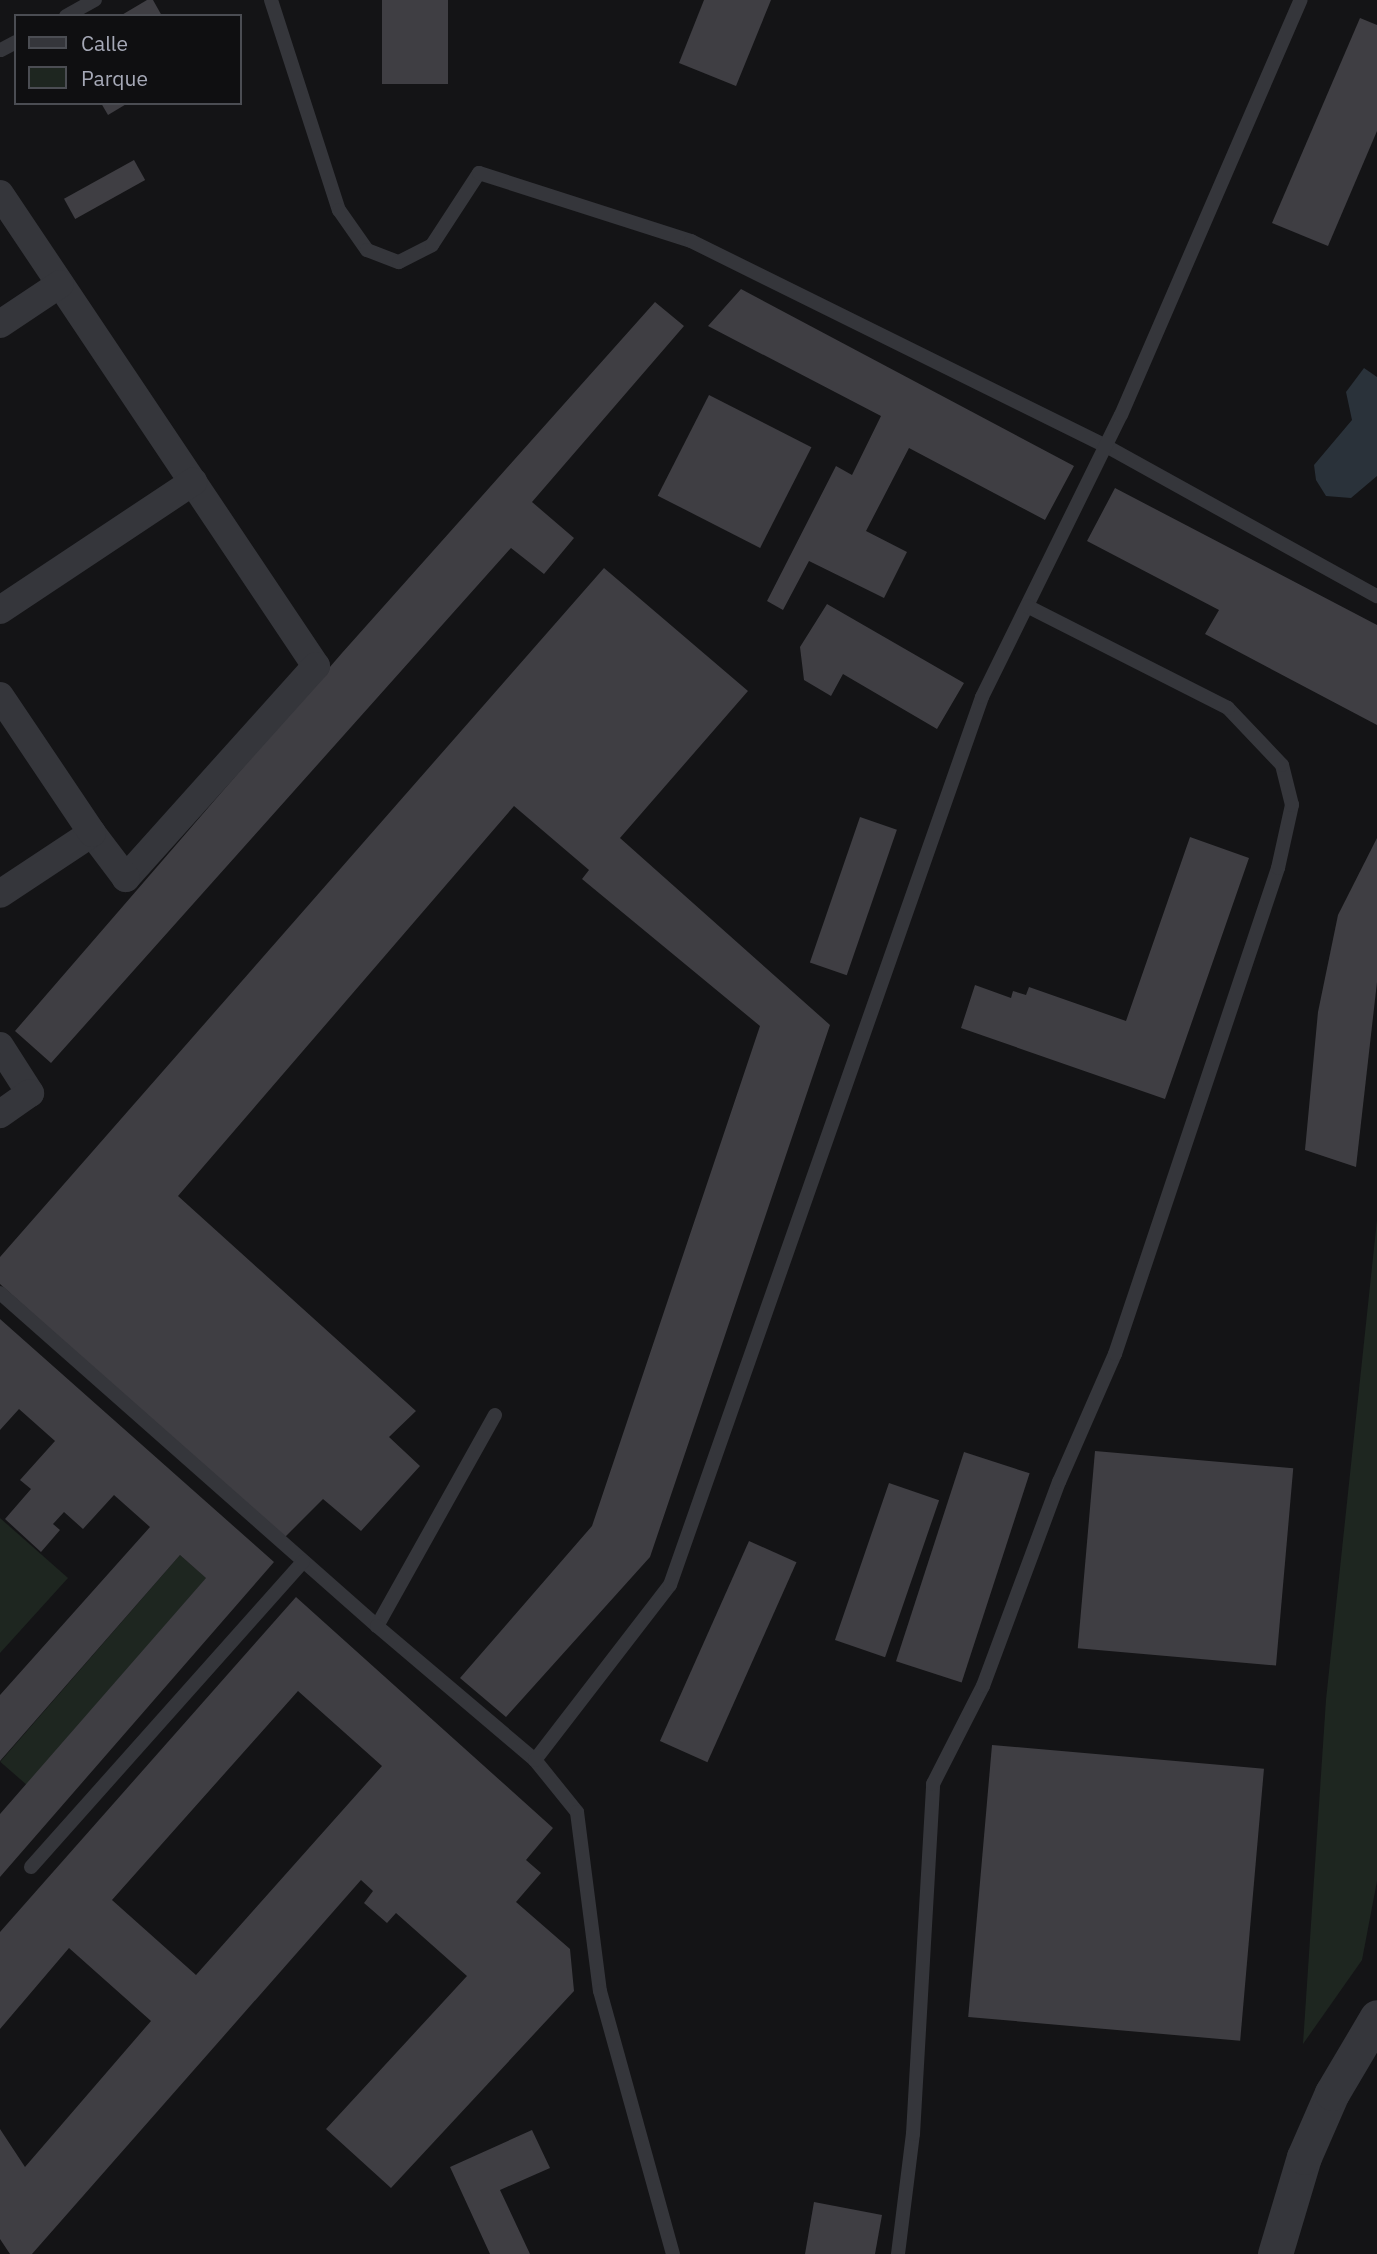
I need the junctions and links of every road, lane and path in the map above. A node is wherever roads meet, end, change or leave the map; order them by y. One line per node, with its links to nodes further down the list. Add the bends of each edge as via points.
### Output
1 (95, 0): 4 (lane)
2 (271, 0): 8 (lane, via 339,210 367,250 399,262 432,245 479,173 691,241)
3 (1301, 0): 8 (lane)
4 (70, 14)
5 (0, 194): 6 (street)
6 (60, 284): 7 (street); 9 (street)
7 (0, 324)
8 (1106, 446): 10 (lane); 11 (lane)
9 (193, 482): 12 (street); 14 (street, via 316,666 126,878)
10 (1377, 596)
11 (1027, 606): 22 (lane, via 982,697 670,1585); 26 (lane, via 1228,708 1282,765 1292,805 1278,868 1115,1354 1059,1482 983,1686 933,1784 913,2134)
12 (0, 610)
13 (0, 696): 14 (street)
14 (92, 833): 15 (street)
15 (0, 894)
16 (0, 1046): 17 (street, via 30,1093)
17 (0, 1114)
18 (0, 1293): 20 (lane)
19 (495, 1415): 21 (lane)
20 (303, 1562): 21 (lane); 23 (lane)
21 (377, 1626): 22 (lane)
22 (535, 1760): 25 (lane, via 577,1812 600,1991)
23 (32, 1867)
24 (1377, 2017): 27 (street, via 1332,2093 1309,2147)
25 (673, 2254)
26 (898, 2254)
27 (1275, 2254)

